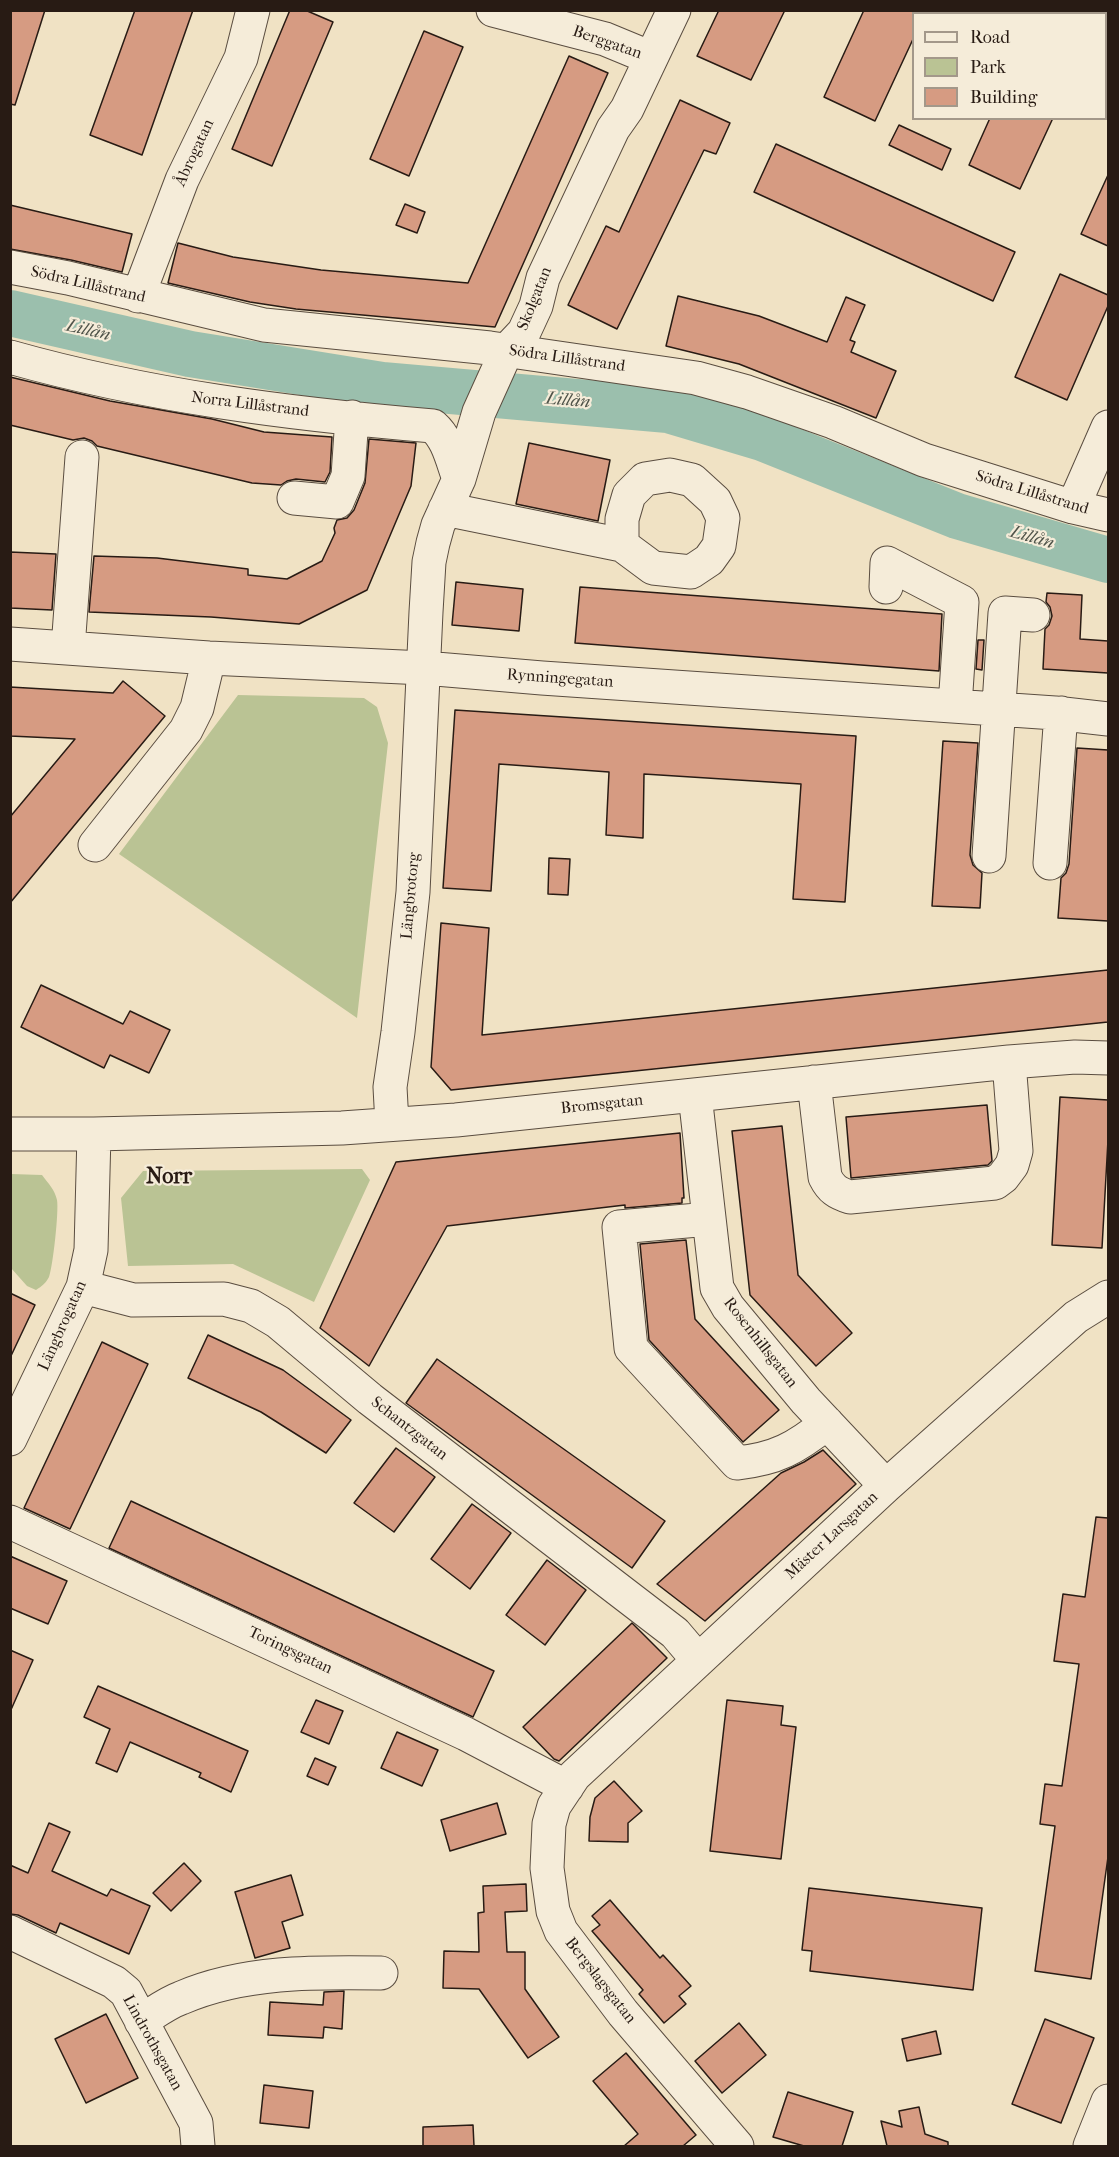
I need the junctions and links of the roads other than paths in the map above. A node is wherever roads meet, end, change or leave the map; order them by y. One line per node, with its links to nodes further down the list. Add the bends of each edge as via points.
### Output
1 (253, 10): 6 (street, Åbrogatan, via 241,58 182,180)
2 (493, 10): 4 (street, Berggatan, via 605,39)
3 (674, 10): 4 (street, Skolgatan)
4 (651, 58): 8 (street, Skolgatan, via 548,267 524,332)
5 (10, 267): 6 (street, Södra Lillåstrand)
6 (138, 296): 8 (street, Södra Lillåstrand, via 264,326)
7 (10, 357): 9 (street, Norra Lillåstrand, via 179,396)
8 (501, 363): 12 (street, Skolgatan, via 479,412); 14 (street, Södra Lillåstrand, via 651,370 696,378 833,422 924,460)
9 (352, 417): 12 (street, Norra Lillåstrand, via 433,426 446,443); 13 (street, via 348,476 337,502)
10 (1108, 427): 14 (street)
11 (82, 457): 21 (street)
12 (459, 479): 15 (street, Skolgatan)
13 (294, 498)
14 (1073, 507): 16 (street, Södra Lillåstrand)
15 (445, 509): 17 (street); 23 (street, Skolgatan, via 429,562)
16 (1108, 515)
17 (622, 545)
18 (886, 587): 24 (street, via 887,563 962,602)
19 (1033, 615): 25 (street, via 1005,613)
20 (10, 644): 21 (street, Rynningegatan)
21 (68, 648): 22 (street, Rynningegatan)
22 (209, 658): 23 (street, Rynningegatan); 28 (street, via 186,730)
23 (424, 668): 24 (street, Rynningegatan); 35 (street, Längbrotorg, via 413,892 390,1087)
24 (955, 706): 25 (street, Rynningegatan)
25 (1000, 709): 26 (street, Rynningegatan); 29 (street)
26 (1061, 713): 27 (street, Rynningegatan); 30 (street)
27 (1108, 719)
28 (95, 844)
29 (989, 856)
30 (1050, 863)
31 (1108, 1058): 32 (street, Bromsgatan)
32 (1009, 1062): 33 (street, Bromsgatan); 33 (street, via 1016,1151 1012,1165 995,1183 850,1197 838,1193 825,1177)
33 (814, 1082): 34 (street, Bromsgatan)
34 (695, 1095): 35 (street, Bromsgatan); 38 (street, Rosenhillsgatan)
35 (392, 1124): 37 (street, Bromsgatan)
36 (10, 1134): 37 (street, Bromsgatan)
37 (94, 1134): 39 (street, Längbrogatan, via 91,1250)
38 (709, 1219): 41 (street, Rosenhillsgatan, via 717,1288 728,1307); 41 (street, via 619,1227 631,1348 737,1463 774,1457)
39 (83, 1287): 42 (street, Längbrogatan); 45 (street, Schantzgatan, via 133,1300 224,1299 251,1306 278,1322 370,1399 675,1633)
40 (1108, 1297): 43 (street, Mäster Larsgatan, via 1076,1317)
41 (827, 1423): 43 (street, Rosenhillsgatan)
42 (10, 1439)
43 (886, 1486): 45 (street, Mäster Larsgatan)
44 (10, 1522): 46 (street, Toringsgatan, via 466,1734)
45 (698, 1660): 46 (street, Mäster Larsgatan, via 574,1776)
46 (567, 1787): 52 (street, Bergslagsgatan, via 554,1806 549,1824 547,1868 553,1911 561,1931 623,2013)
47 (10, 1932): 49 (street, Lindrothsgatan, via 114,1982 126,1992)
48 (381, 1973): 49 (street, via 321,1972 233,1980 180,1998)
49 (141, 2021): 51 (street, Lindrothsgatan, via 196,2124)
50 (1108, 2101): 53 (street)
51 (198, 2146)
52 (736, 2146)
53 (1090, 2146)

